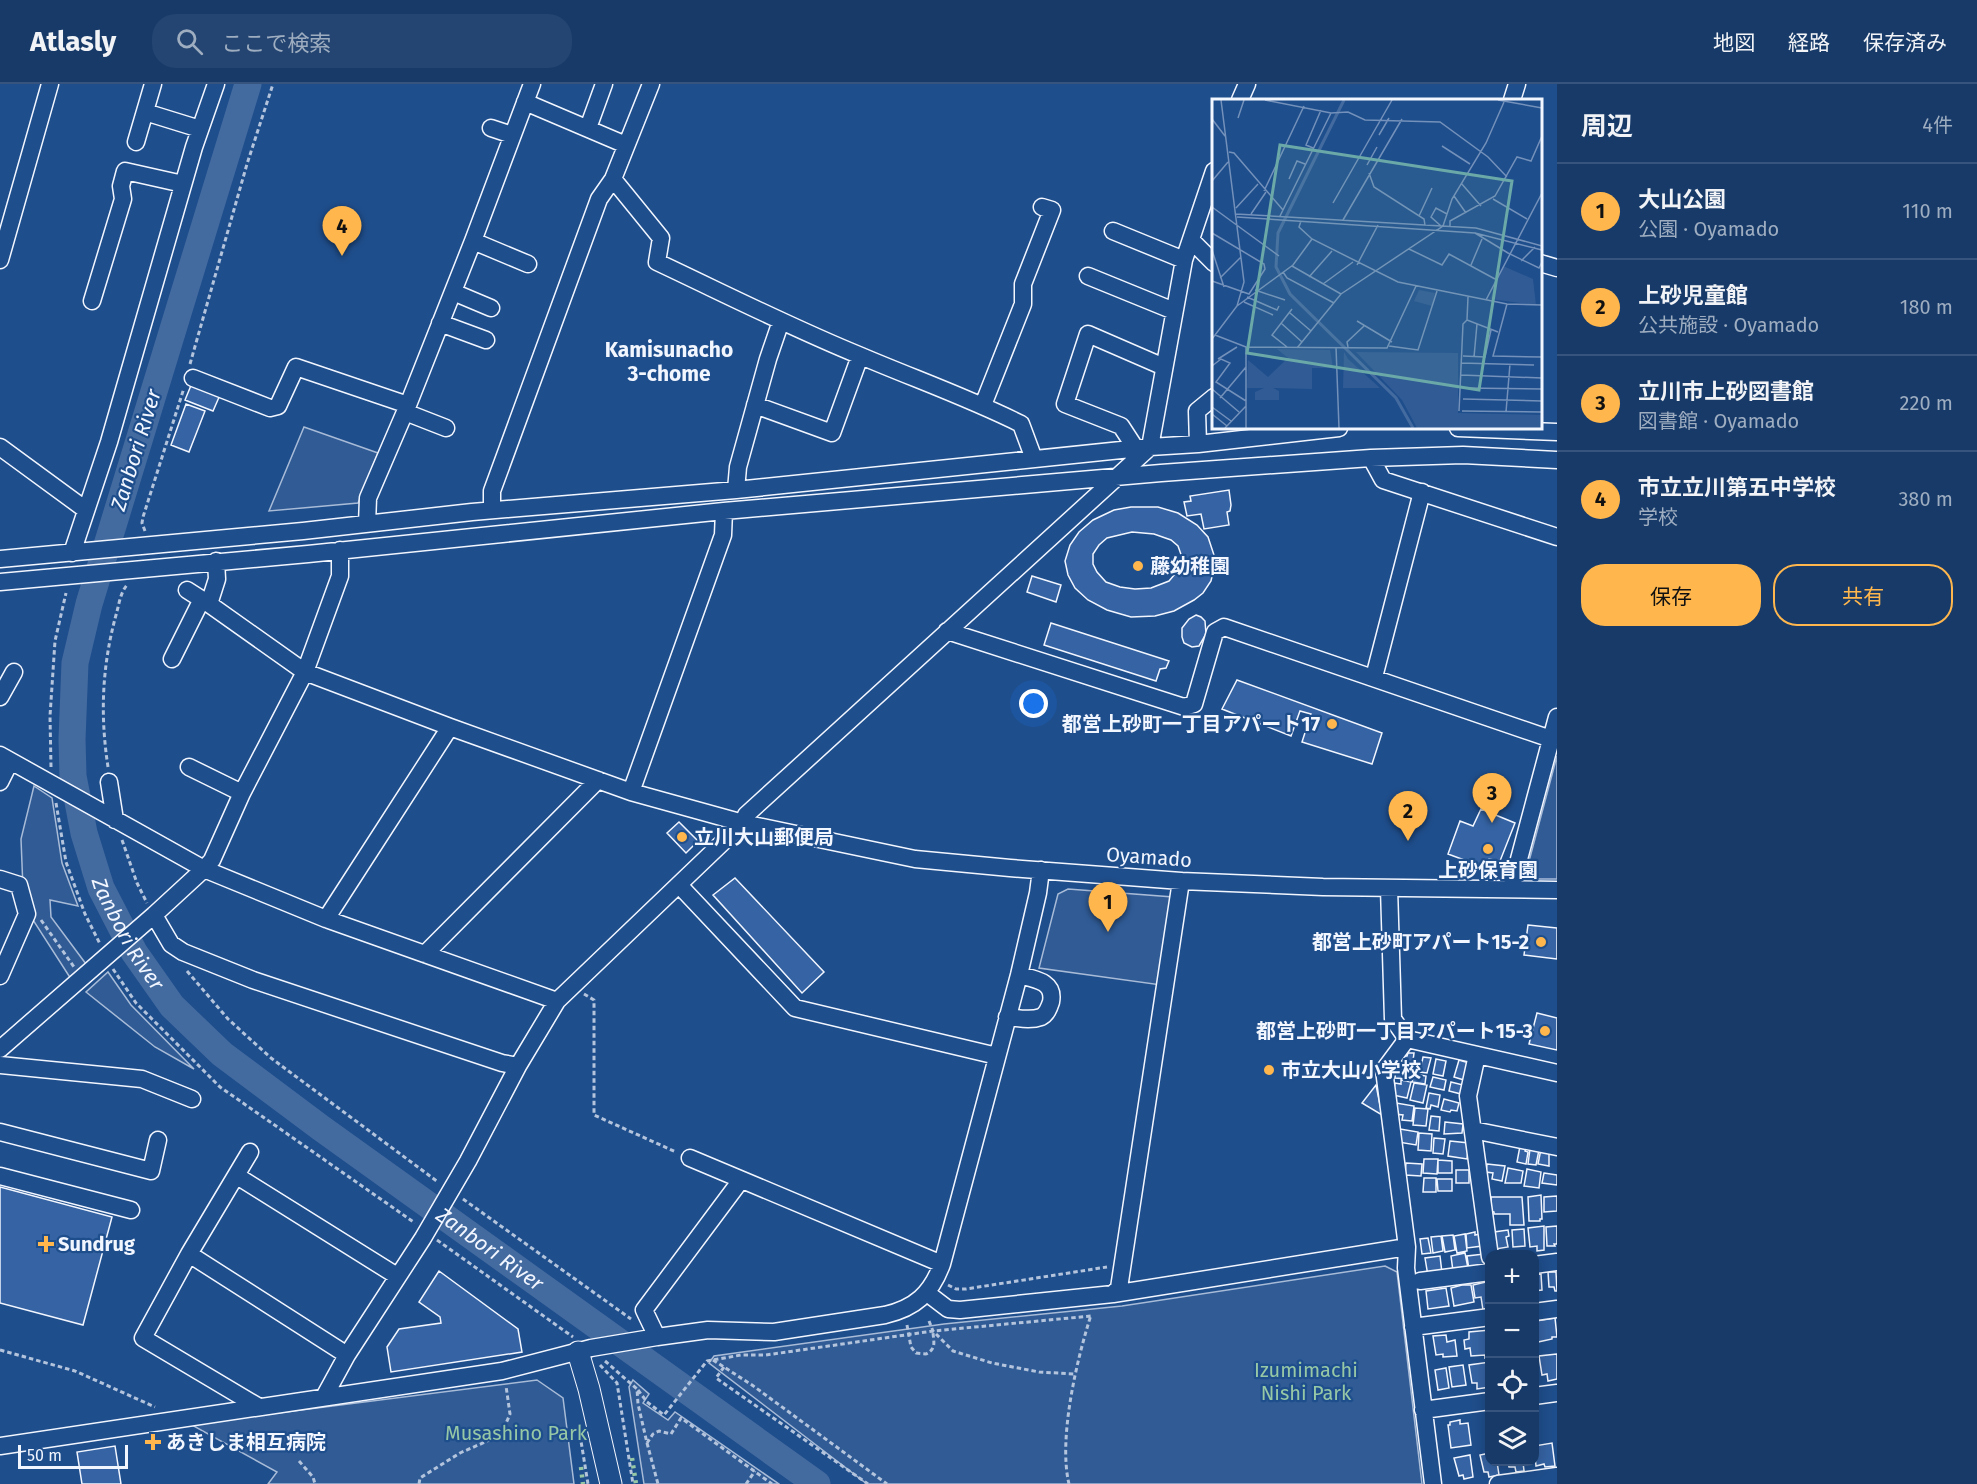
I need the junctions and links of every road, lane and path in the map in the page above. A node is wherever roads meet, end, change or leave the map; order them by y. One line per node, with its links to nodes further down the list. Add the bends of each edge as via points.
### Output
1 (50, 84): 27 (street)
2 (153, 84): 13 (street)
3 (216, 84): 16 (street)
4 (273, 84): 43 (path)
5 (532, 84): 12 (street)
6 (604, 84): 15 (street)
7 (651, 84): 19 (street)
8 (1247, 84): 10 (street)
9 (1516, 84): 11 (street)
10 (1240, 99)
11 (1512, 99)
12 (525, 102): 15 (street); 17 (street)
13 (145, 112): 16 (street); 18 (street)
14 (491, 128): 17 (street)
15 (588, 128): 19 (street)
16 (200, 129): 22 (street)
17 (512, 135): 26 (street)
18 (136, 142)
19 (626, 145): 21 (street)
20 (1212, 177): 25 (street)
21 (613, 179): 38 (street, via 661,238 657,261); 62 (street, via 599,199 492,491)
22 (183, 184): 35 (street, via 125,171 123,199); 61 (street)
23 (1041, 207): 46 (street, via 1052,210 1023,284 1023,304)
24 (1113, 231): 28 (street)
25 (1191, 240): 28 (street); 29 (street)
26 (473, 241): 31 (street); 34 (street)
27 (0, 260)
28 (1184, 260): 37 (street)
29 (1212, 261)
30 (1542, 263): 32 (street)
31 (528, 264)
32 (1557, 268)
33 (1088, 276): 37 (street)
34 (453, 292): 36 (street); 39 (street)
35 (92, 301)
36 (491, 308)
37 (1174, 311): 42 (street)
38 (781, 321): 41 (street); 45 (street)
39 (440, 324): 40 (street); 47 (street)
40 (486, 340)
41 (860, 356): 45 (street, via 832,433); 46 (street)
42 (1164, 367): 54 (street); 54 (street, via 1088,334 1065,404 1121,426)
43 (189, 377): 47 (street, via 270,408 278,406 296,367); 66 (path, via 143,517)
44 (1212, 399): 52 (street, via 1197,411)
45 (755, 405): 59 (street, via 738,467)
46 (983, 405): 56 (street, via 1021,424)
47 (406, 408): 48 (street); 65 (street, via 368,498)
48 (446, 428)
49 (1330, 429): 52 (street)
50 (1483, 429): 51 (street)
51 (1557, 432)
52 (1198, 444): 54 (street)
53 (0, 447): 61 (street)
54 (1143, 448): 56 (street); 58 (street)
55 (1371, 458): 57 (street, via 1464,454); 58 (street); 60 (street, via 1383,480)
56 (1034, 459): 59 (street)
57 (1557, 460)
58 (1115, 478): 63 (street); 79 (street)
59 (736, 490): 62 (street)
60 (1422, 492): 68 (street); 83 (street)
61 (86, 510): 71 (street)
62 (492, 510): 64 (street)
63 (724, 511): 69 (street); 93 (street, via 723,535)
64 (472, 512): 65 (street); 69 (street, via 476,520 474,530)
65 (367, 524): 67 (street)
66 (145, 530)
67 (303, 531): 71 (street); 72 (street, via 296,539)
68 (1557, 537)
69 (461, 538): 70 (street)
70 (340, 550): 72 (street); 82 (street, via 340,576)
71 (78, 553): 73 (street)
72 (308, 554): 74 (street)
73 (0, 559)
74 (216, 561): 75 (street); 78 (street, via 217,579)
75 (126, 577): 76 (street, via 77,575); 92 (path, via 103,682 103,727)
76 (0, 582)
77 (187, 590): 78 (street, Oyamado)
78 (206, 601): 80 (street); 82 (street, Oyamado)
79 (947, 631): 83 (street, via 1184,707 1194,704 1215,632 1224,627); 96 (street, via 746,815)
80 (172, 659)
81 (14, 672): 84 (street)
82 (305, 672): 86 (street, Oyamado); 94 (street)
83 (1374, 677): 87 (street)
84 (0, 697)
85 (1557, 717): 87 (street)
86 (450, 727): 90 (street, Oyamado); 107 (street)
87 (1551, 739): 103 (street)
88 (5, 759): 91 (street); 95 (street)
89 (189, 767): 94 (street)
90 (598, 780): 93 (street, Oyamado); 109 (street)
91 (0, 782)
92 (110, 782): 95 (street)
93 (631, 792): 96 (street, Oyamado)
94 (242, 793): 97 (street, via 212,860)
95 (112, 818): 97 (street); 105 (path)
96 (743, 823): 98 (street, Oyamado, via 915,859); 101 (street)
97 (204, 869): 105 (street); 107 (street)
98 (1041, 870): 100 (street, Oyamado); 110 (street)
99 (0, 879): 111 (street, via 19,885 27,914)
100 (1181, 881): 102 (street, Oyamado); 142 (street)
101 (679, 885): 113 (street); 119 (street, via 795,1008)
102 (1389, 888): 103 (street, Oyamado); 116 (street, via 1393,1019)
103 (1511, 889): 104 (street, Oyamado)
104 (1557, 890)
105 (151, 917): 108 (street); 112 (street)
106 (40, 918): 112 (path)
107 (326, 919): 109 (street)
108 (171, 944): 121 (street, via 253,980); 133 (path, via 202,990 271,1058)
109 (425, 954): 114 (street)
110 (1019, 975): 115 (street); 115 (street, via 1049,986 1049,1009 1033,1019)
111 (0, 976)
112 (81, 978): 117 (street)
113 (572, 987): 114 (street); 129 (path, via 594,1000 594,1115)
114 (557, 1001): 121 (street)
115 (1007, 1017): 119 (street)
116 (1407, 1039): 118 (street); 136 (street, via 1384,1070)
117 (0, 1049)
118 (1476, 1055): 122 (street); 124 (street, via 1468,1096)
119 (997, 1056): 140 (street)
120 (0, 1065): 123 (street, via 142,1079)
121 (518, 1066): 133 (street)
122 (1557, 1073)
123 (192, 1099)
124 (1473, 1130): 127 (street); 137 (street)
125 (0, 1132): 126 (street, via 151,1171)
126 (158, 1140)
127 (1557, 1147)
128 (250, 1152): 131 (street)
129 (690, 1158): 132 (street)
130 (0, 1176): 134 (street)
131 (237, 1176): 138 (street); 144 (street)
132 (741, 1180): 140 (street); 160 (street, via 644,1310)
133 (450, 1192): 135 (street); 154 (path)
134 (131, 1210)
135 (430, 1231): 144 (street); 161 (path)
136 (1407, 1247): 148 (street); 157 (street)
137 (1489, 1250)
138 (189, 1254): 163 (street); 173 (street, via 143,1338)
139 (1557, 1262): 141 (street)
140 (942, 1264): 147 (street)
141 (1539, 1264)
142 (1123, 1265): 146 (path, via 966,1289); 148 (street, via 1119,1288)
143 (1485, 1273): 145 (street)
144 (397, 1276): 163 (street)
145 (1420, 1281)
146 (948, 1285)
147 (927, 1293): 148 (street, via 948,1309 960,1310); 160 (street, via 912,1305 885,1315 774,1332 708,1330)
148 (1113, 1294)
149 (1557, 1309): 151 (street)
150 (1094, 1310): 152 (path)
151 (1539, 1311)
152 (1091, 1316): 158 (path); 166 (path)
153 (1485, 1318): 157 (street)
154 (628, 1319)
155 (929, 1321): 158 (path)
156 (907, 1325): 159 (path)
157 (1413, 1327): 174 (street)
158 (933, 1331): 159 (path); 159 (path, via 935,1344 926,1354 914,1351); 166 (path, via 953,1351 992,1363)
159 (908, 1335): 164 (path)
160 (653, 1338): 161 (street)
161 (586, 1349): 168 (path); 171 (street, via 502,1371); 185 (main road); 186 (main road, via 589,1389); 187 (path, via 617,1383)
162 (0, 1350): 175 (path, via 75,1371)
163 (347, 1355): 171 (street)
164 (712, 1359): 165 (path); 168 (path, via 707,1360 664,1415)
165 (724, 1367): 191 (path, via 716,1378); 192 (path)
166 (1075, 1374): 193 (path, via 1066,1449)
167 (505, 1381): 183 (path, via 510,1414 501,1435 460,1453 420,1478)
168 (637, 1389): 177 (path)
169 (1557, 1393): 170 (street)
170 (1539, 1395)
171 (324, 1397): 173 (street)
172 (1485, 1402): 174 (street)
173 (259, 1407): 175 (street)
174 (1423, 1410): 194 (street)
175 (181, 1419): 178 (street)
176 (579, 1431): 184 (path)
177 (647, 1443): 180 (path, via 659,1431 671,1434 681,1418); 188 (path)
178 (0, 1446)
179 (299, 1461): 182 (path)
180 (755, 1472): 189 (path); 190 (path)
181 (1557, 1476): 195 (street)
182 (315, 1484)
183 (419, 1484)
184 (588, 1484)
185 (596, 1484)
186 (611, 1484)
187 (633, 1484)
188 (658, 1484)
189 (746, 1484)
190 (772, 1484)
191 (868, 1484)
192 (887, 1484)
193 (1069, 1484)
194 (1433, 1484)
195 (1498, 1484)

